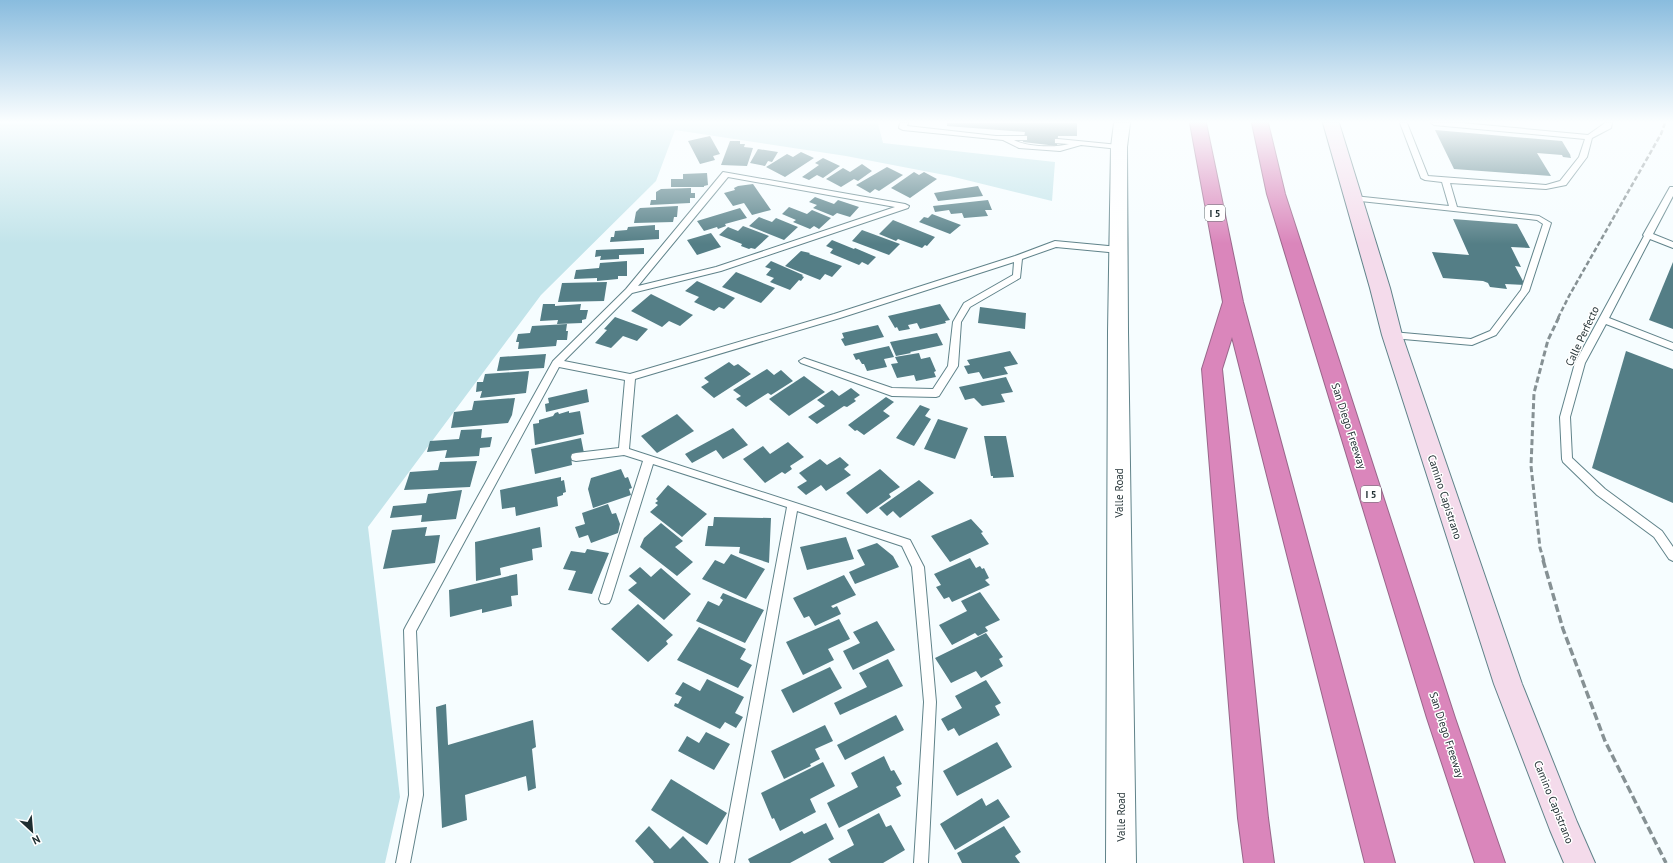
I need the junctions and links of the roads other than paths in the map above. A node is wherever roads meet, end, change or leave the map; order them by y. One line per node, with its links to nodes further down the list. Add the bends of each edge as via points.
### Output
1 (1119, 163): 13 (street, Valle Road)
2 (1206, 163): 16 (highway, I 5)
3 (1269, 163): 35 (highway, San Diego Freeway / I 5, via 1276,194 1441,718)
4 (1343, 163): 9 (main road, Camino Capistrano)
5 (1419, 163): 7 (lane, via 1425,178)
6 (1578, 163): 7 (lane, via 1563,183 1555,186)
7 (1444, 180): 10 (lane)
8 (1673, 189): 11 (lane, Calle Perfecto)
9 (1354, 198): 10 (lane); 18 (main road, Camino Capistrano)
10 (1454, 209): 18 (lane, via 1539,218 1547,224 1525,291 1494,333 1472,342)
11 (1648, 235): 12 (lane); 17 (lane, Calle Perfecto)
12 (1673, 245)
13 (1119, 250): 14 (lane, via 1055,244); 32 (street, Valle Road)
14 (1018, 258): 20 (lane, via 1017,276 966,305 958,322 953,366 936,393 892,392); 22 (lane, via 836,316)
15 (629, 291): 15 (lane, via 726,174 905,206 718,269); 21 (lane)
16 (1233, 302): 33 (highway, via 1212,369); 34 (highway, I 5)
17 (1603, 319): 19 (lane); 27 (lane, Calle Perfecto, via 1580,363 1565,417 1567,459 1600,492 1658,534)
18 (1392, 335): 36 (main road, Camino Capistrano, via 1508,684)
19 (1673, 346)
20 (804, 361)
21 (556, 363): 22 (lane); 29 (lane, via 410,630 416,795)
22 (630, 377): 23 (lane)
23 (624, 451): 24 (lane); 25 (lane)
24 (576, 457)
25 (650, 459): 26 (lane); 28 (lane)
26 (793, 505): 30 (lane); 31 (lane, via 906,543 918,567 930,702)
27 (1672, 553)
28 (605, 599)
29 (403, 863)
30 (727, 863)
31 (921, 863)
32 (1121, 863)
33 (1259, 863)
34 (1380, 863)
35 (1490, 863)
36 (1580, 863)

